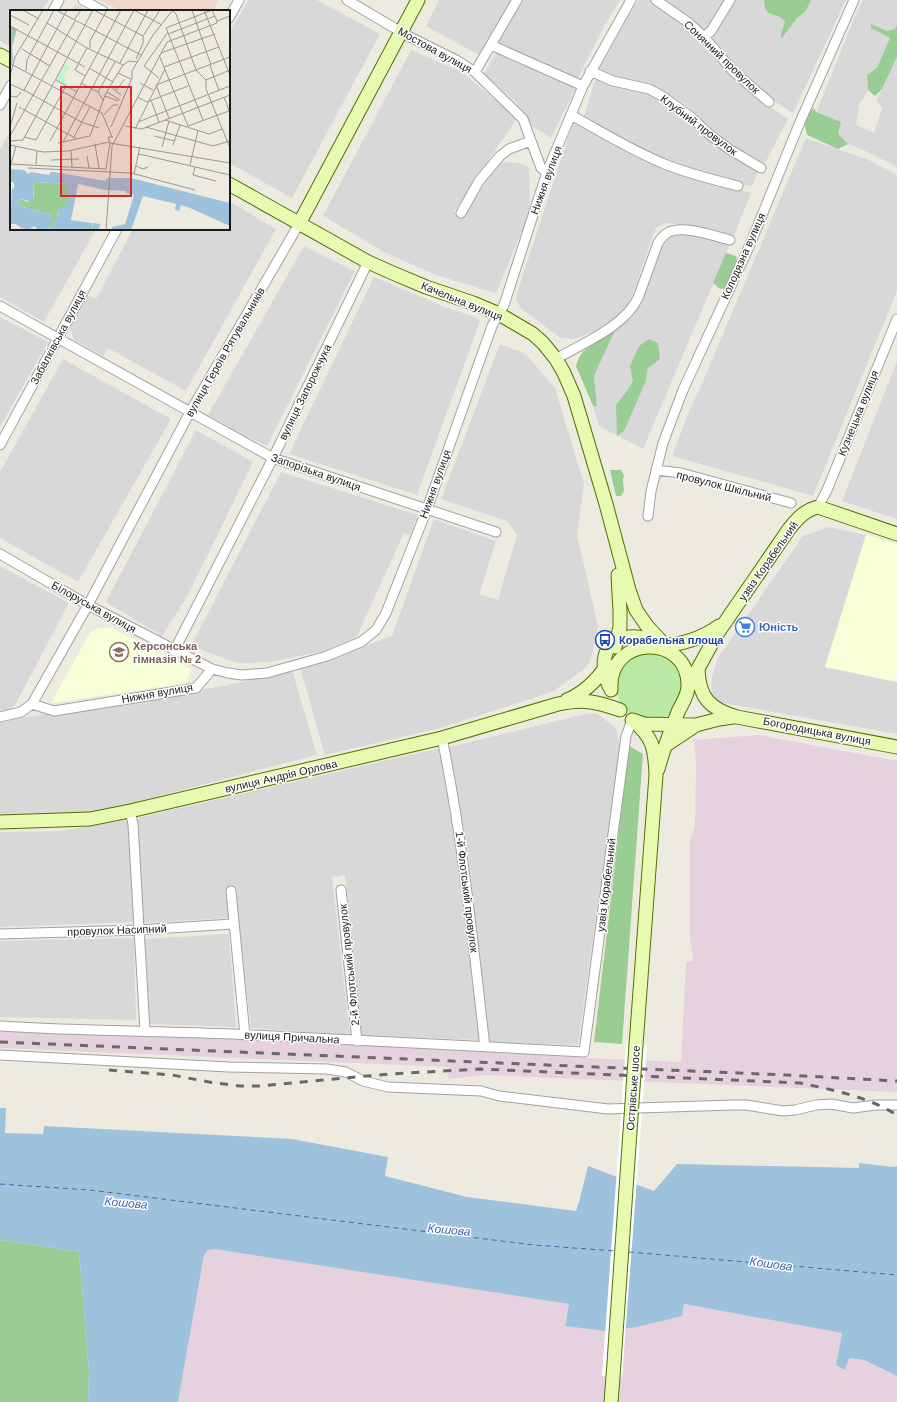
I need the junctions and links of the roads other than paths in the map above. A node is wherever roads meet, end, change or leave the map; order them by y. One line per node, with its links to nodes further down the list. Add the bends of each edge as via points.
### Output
1 (59, 0): 11 (street)
2 (82, 0): 12 (street)
3 (239, 0): 13 (street)
4 (347, 0): 14 (street, Мостова вулиця)
5 (418, 0): 14 (street, вулиця Героїв Рятувальників)
6 (517, 0): 16 (street)
7 (631, 0): 19 (street, Нижня вулиця)
8 (656, 0): 15 (street, Сонячний провулок)
9 (730, 0): 15 (street, via 711,31)
10 (854, 0): 44 (street, Колодязна вулиця, via 748,247 683,390 663,443)
11 (54, 10)
12 (101, 10)
13 (230, 16)
14 (401, 32): 20 (street, Мостова вулиця); 32 (street, вулиця Героїв Рятувальників)
15 (704, 37): 23 (street, Сонячний провулок, via 733,71)
16 (491, 45): 20 (street); 21 (street)
17 (0, 55): 18 (street)
18 (10, 60)
19 (590, 71): 21 (street, Нижня вулиця); 27 (street, Клубний провулок, via 613,81 649,89 662,96 698,122 728,149)
20 (475, 72): 26 (street, Мостова вулиця, via 518,113)
21 (583, 86): 25 (street, Нижня вулиця)
22 (10, 87): 24 (street)
23 (768, 102)
24 (0, 105)
25 (571, 115): 28 (street, Нижня вулиця); 30 (street, via 666,165)
26 (531, 141): 28 (street, Мостова вулиця, via 541,168); 31 (street, via 509,149 500,156 479,181)
27 (761, 168)
28 (547, 172): 37 (street, Нижня вулиця, via 508,294)
29 (230, 185): 32 (street, Качельна вулиця)
30 (738, 186)
31 (461, 213)
32 (299, 224): 35 (street, Качельна вулиця); 41 (street, вулиця Героїв Рятувальників)
33 (116, 230): 39 (street, Забалківська вулиця)
34 (730, 240): 40 (street, via 677,229 663,236 658,243 635,306 600,336)
35 (368, 262): 37 (street, Качельна вулиця); 43 (street, вулиця Запорожчука)
36 (0, 306): 39 (street, Запорізька вулиця)
37 (499, 314): 40 (street, Качельна вулиця, via 533,334); 47 (street, Нижня вулиця, via 492,326)
38 (897, 319): 46 (street, Кузнецька вулиця)
39 (57, 339): 41 (street, Запорізька вулиця); 42 (street, Забалківська вулиця)
40 (556, 359): 51 (street, Качельна вулиця, via 574,396)
41 (190, 412): 43 (street, Запорізька вулиця); 53 (street, вулиця Героїв Рятувальників)
42 (0, 445)
43 (273, 458): 47 (street, Запорізька вулиця); 58 (street, вулиця Запорожчука)
44 (656, 470): 45 (street, провулок Шкільний, via 681,473); 48 (street, Колодязна вулиця)
45 (791, 503)
46 (818, 507): 50 (street); 54 (street, узвіз Корабельний, via 799,516)
47 (426, 509): 49 (street, Запорізька вулиця); 61 (street, Нижня вулиця, via 386,613 376,630 369,636 353,646 327,656 267,673 228,673)
48 (648, 516)
49 (496, 532)
50 (897, 534)
51 (616, 546): 55 (street, Качельна вулиця, via 636,610); 56 (street, Качельна вулиця, via 620,611 620,627)
52 (0, 554): 53 (street, Білоруська вулиця)
53 (88, 605): 58 (street, Білоруська вулиця); 64 (street, вулиця Героїв Рятувальників)
54 (724, 622): 57 (street, узвіз Корабельний, via 709,634); 62 (street, узвіз Корабельний)
55 (652, 633): 57 (street); 59 (street, Качельна вулиця)
56 (616, 640): 59 (street, via 640,638 654,641); 60 (street, Качельна вулиця); 60 (street, via 608,646 604,657)
57 (682, 643): 59 (street, узвіз Корабельний)
58 (174, 650): 61 (street, Білоруська вулиця)
59 (668, 650): 60 (street, узвіз Корабельний, via 649,646 636,648); 63 (street, via 681,663 687,674)
60 (612, 663): 65 (street, вулиця Андрія Орлова, via 584,690); 67 (street, via 611,690 614,702)
61 (212, 669): 64 (street, Нижня вулиця, via 196,688 54,711)
62 (698, 669): 63 (street, узвіз Корабельний); 66 (street, Богородицька вулиця, via 702,693)
63 (688, 687): 66 (street, Богородицька вулиця); 68 (street, via 686,699)
64 (32, 704): 69 (street, via 21,712)
65 (558, 704): 67 (street, вулиця Андрія Орлова, via 575,700 586,701); 75 (street, вулиця Андрія Орлова)
66 (716, 709): 70 (street, Богородицька вулиця)
67 (620, 710): 71 (street)
68 (679, 710): 72 (street, via 670,718); 73 (street, Острівське шосе)
69 (0, 717)
70 (737, 717): 74 (street, Богородицька вулиця); 77 (street, Богородицька вулиця)
71 (632, 720): 72 (street, via 644,724); 78 (street, Острівське шосе, via 642,728 650,741); 91 (street, узвіз Корабельний, via 626,736)
72 (658, 723): 73 (street, Богородицька вулиця)
73 (674, 724): 74 (street, Богородицька вулиця); 76 (street, Острівське шосе)
74 (696, 725): 76 (street, Богородицька вулиця)
75 (442, 738): 79 (street, вулиця Андрія Орлова); 90 (street, 1-й Флотський провулок, via 463,860)
76 (666, 745): 78 (street, Острівське шосе)
77 (897, 747)
78 (656, 775): 94 (street, Острівське шосе, bridge)
79 (130, 811): 80 (street, вулиця Андрія Орлова, via 90,819); 84 (street, via 133,824)
80 (0, 822)
81 (341, 890): 89 (street, 2-й Флотський провулок)
82 (231, 891): 83 (street)
83 (233, 924): 84 (street, провулок Насипний); 88 (street)
84 (138, 930): 85 (street, провулок Насипний); 87 (street)
85 (0, 934)
86 (0, 1026): 87 (street, вулиця Причальна)
87 (145, 1031): 88 (street, вулиця Причальна)
88 (245, 1035): 89 (street, вулиця Причальна)
89 (357, 1041): 90 (street, вулиця Причальна)
90 (485, 1047): 91 (street, вулиця Причальна)
91 (584, 1052)
92 (0, 1055): 93 (street, via 229,1067 327,1069 346,1072 363,1082 388,1087 481,1091 499,1096 608,1109 733,1105 783,1111 816,1104 853,1108 876,1104)
93 (897, 1105)
94 (611, 1402)

